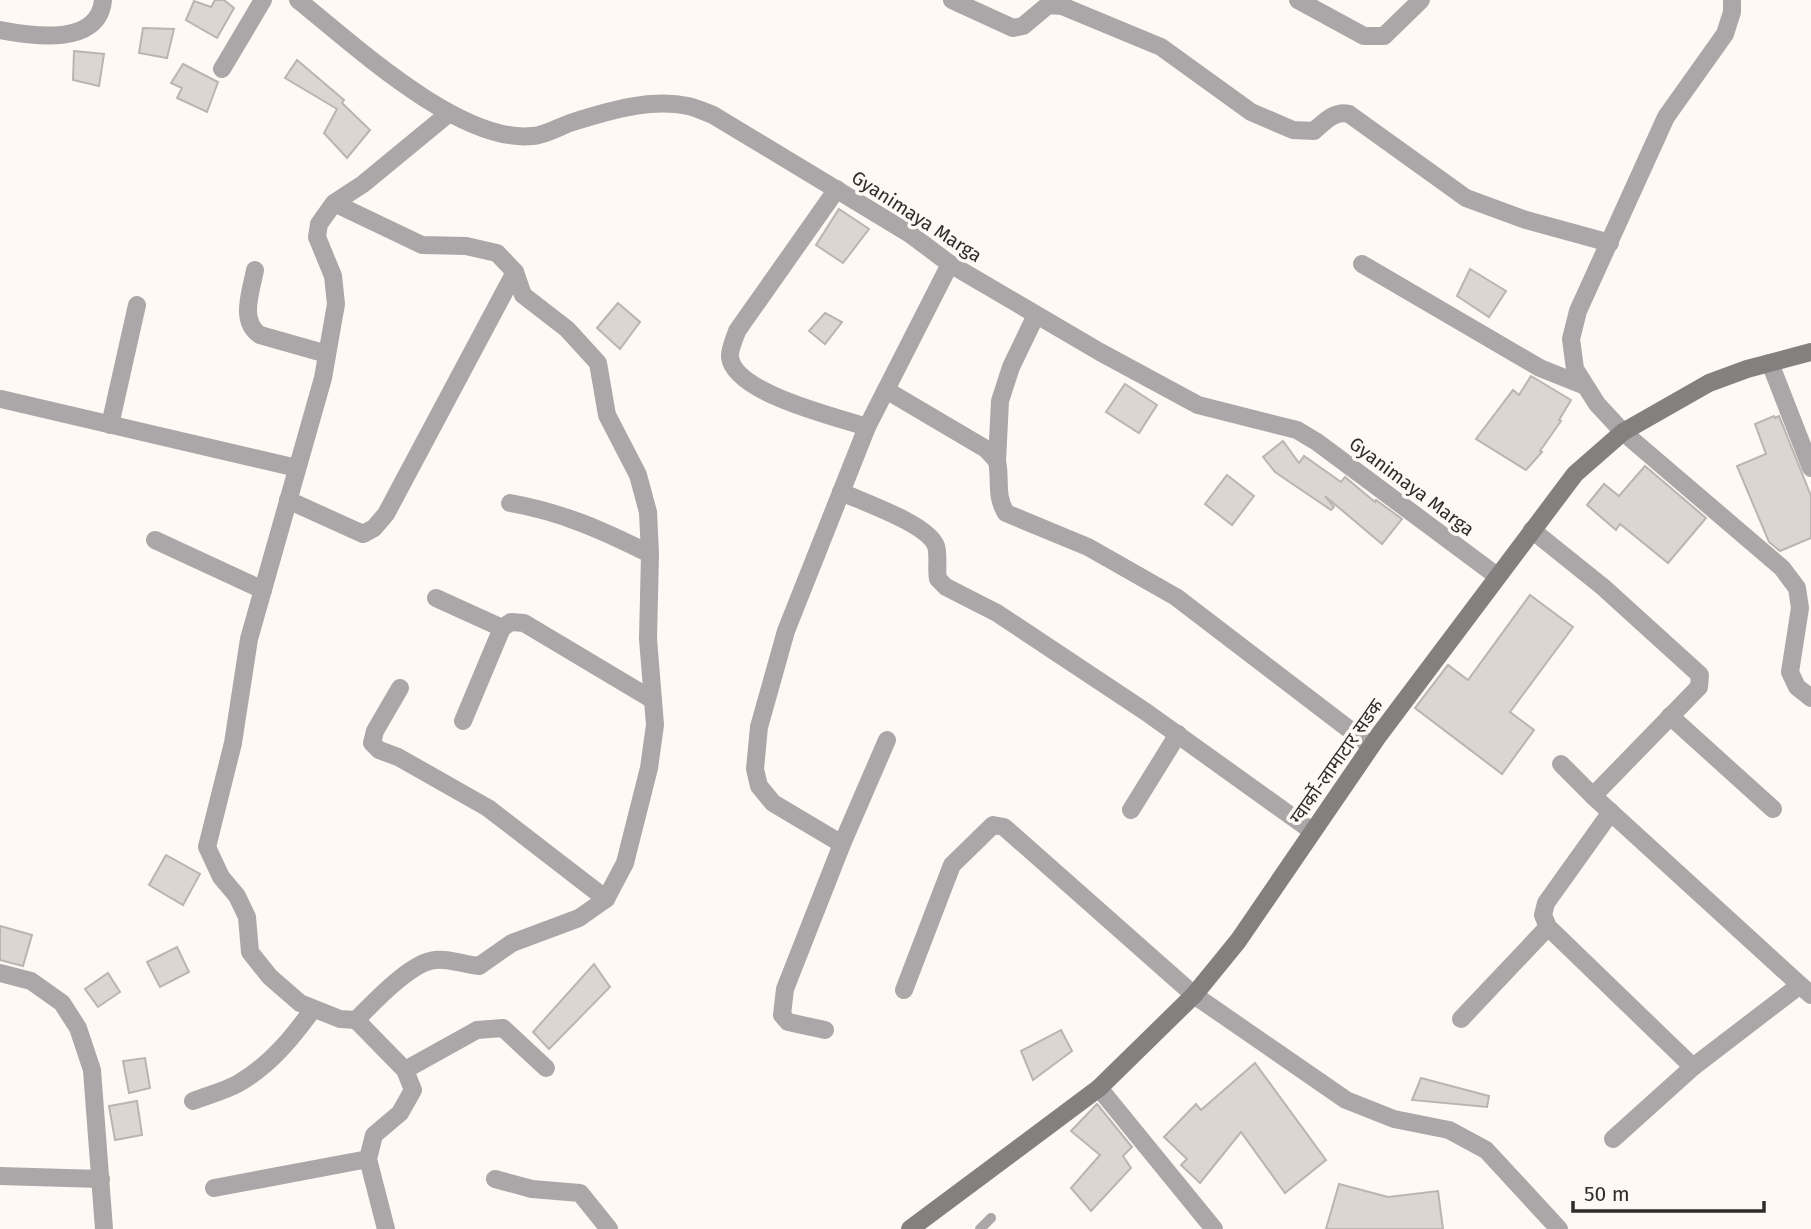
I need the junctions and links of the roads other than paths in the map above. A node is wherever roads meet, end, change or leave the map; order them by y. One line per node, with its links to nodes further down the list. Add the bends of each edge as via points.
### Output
1 (103, 0): 8 (street, via 93,23 79,32 29,35)
2 (263, 0): 9 (street)
3 (298, 0): 10 (street, Gyanimaya Marga)
4 (952, 0): 13 (street, via 1013,28 1023,26 1048,5 1062,6 1161,47 1251,112 1283,126 1314,131 1332,116 1349,114 1466,198)
5 (1298, 0): 6 (street, via 1373,37 1384,36)
6 (1421, 0)
7 (1732, 0): 13 (street, via 1725,34 1666,117)
8 (0, 30)
9 (222, 69)
10 (448, 114): 11 (street, Gyanimaya Marga, via 489,130 533,136 627,108 688,106 713,115); 12 (street)
11 (837, 189): 14 (street, Gyanimaya Marga); 27 (street, via 737,331 730,356 737,374 762,392)
12 (334, 203): 17 (street, via 422,245 466,246 497,253); 21 (street, via 319,224 317,237 332,276 336,304)
13 (1610, 243): 23 (street, via 1578,311 1571,339 1575,369)
14 (950, 264): 19 (street, Gyanimaya Marga); 24 (street)
15 (1362, 264): 23 (street, via 1540,368)
16 (255, 270): 21 (street, via 247,316 252,329)
17 (515, 272): 33 (street, via 386,514 374,528 363,534); 37 (street, via 523,295 567,329 598,363 607,415 638,475 645,500)
18 (137, 305): 26 (street)
19 (1036, 315): 29 (street, via 1000,401); 38 (street, Gyanimaya Marga, via 1198,405 1297,430)
20 (1811, 352): 22 (main road, ग्वार्को-लामाटार सडक)
21 (327, 355): 30 (street)
22 (1770, 363): 28 (main road, ग्वार्को-लामाटार सडक, via 1709,383); 31 (street)
23 (1585, 386): 28 (street)
24 (886, 390): 27 (street); 29 (street, via 986,449)
25 (1, 399): 26 (street)
26 (110, 425): 30 (street)
27 (867, 427): 32 (street)
28 (1623, 432): 35 (main road, ग्वार्को-लामाटार सडक, via 1575,474); 43 (street, via 1782,568 1797,588 1800,608 1790,672 1797,687)
29 (998, 461): 49 (street, via 1000,504 1006,513 1088,547 1177,597)
30 (297, 468): 33 (street)
31 (1811, 468)
32 (841, 492): 47 (street, via 920,529 937,549 938,579 946,587 997,613); 56 (street, via 786,631 759,727 755,769 759,786 773,803)
33 (288, 500): 39 (street)
34 (510, 503): 37 (street, via 597,527)
35 (1532, 530): 38 (main road, ग्वार्को-लामाटार सडक); 45 (street, via 1700,675 1699,687)
36 (155, 540): 39 (street)
37 (650, 554): 44 (street, via 648,639)
38 (1497, 576): 49 (main road, ग्वार्को-लामाटार सडक)
39 (263, 590): 63 (street, via 207,847 247,917 250,952 270,977)
40 (436, 598): 41 (street)
41 (502, 628): 44 (street, via 511,622 524,623); 46 (street)
42 (400, 688): 57 (street, via 372,743 488,807)
43 (1811, 698)
44 (653, 700): 57 (street, via 649,768 625,863)
45 (1670, 716): 51 (street); 52 (street)
46 (463, 721)
47 (1178, 734): 53 (street); 55 (street)
48 (887, 740): 56 (street)
49 (1371, 746): 55 (main road, ग्वार्को-लामाटार सडक)
50 (1560, 764): 51 (street)
51 (1593, 796): 54 (street)
52 (1773, 808)
53 (1131, 810)
54 (1611, 812): 58 (street, via 1546,903 1543,915); 61 (street)
55 (1312, 831): 62 (main road, ग्वार्को-लामाटार सडक, via 1238,941)
56 (842, 844): 66 (street, via 785,989 782,1015 788,1022)
57 (606, 899): 65 (street, via 579,918 512,943 479,966 433,960 412,970)
58 (1548, 927): 64 (street); 67 (street)
59 (0, 973): 75 (street, via 31,981 62,1003 78,1028 92,1070)
60 (904, 990): 62 (street, via 952,865 993,825 1004,827)
61 (1805, 990): 67 (street)
62 (1194, 995): 70 (main road, ग्वार्को-लामाटार सडक); 85 (street, via 1346,1100 1394,1119 1449,1130 1486,1150)
63 (313, 1009): 65 (street, via 340,1020); 71 (street, via 294,1035 253,1074)
64 (1461, 1019)
65 (356, 1020): 69 (street)
66 (825, 1030)
67 (1693, 1067): 72 (street)
68 (546, 1068): 69 (street, via 503,1028 477,1030)
69 (405, 1070): 73 (street, via 413,1090 400,1113 374,1135)
70 (1099, 1088): 82 (main road, ग्वार्को-लामाटार सडक); 84 (street)
71 (192, 1101)
72 (1613, 1139)
73 (368, 1159): 77 (street); 80 (street)
74 (0, 1176): 75 (street)
75 (101, 1179): 79 (street)
76 (495, 1179): 81 (street, via 548,1192 580,1193)
77 (214, 1188)
78 (991, 1218): 83 (lane)
79 (104, 1229)
80 (386, 1229)
81 (609, 1229)
82 (910, 1229)
83 (980, 1229)
84 (1214, 1229)
85 (1559, 1229)

